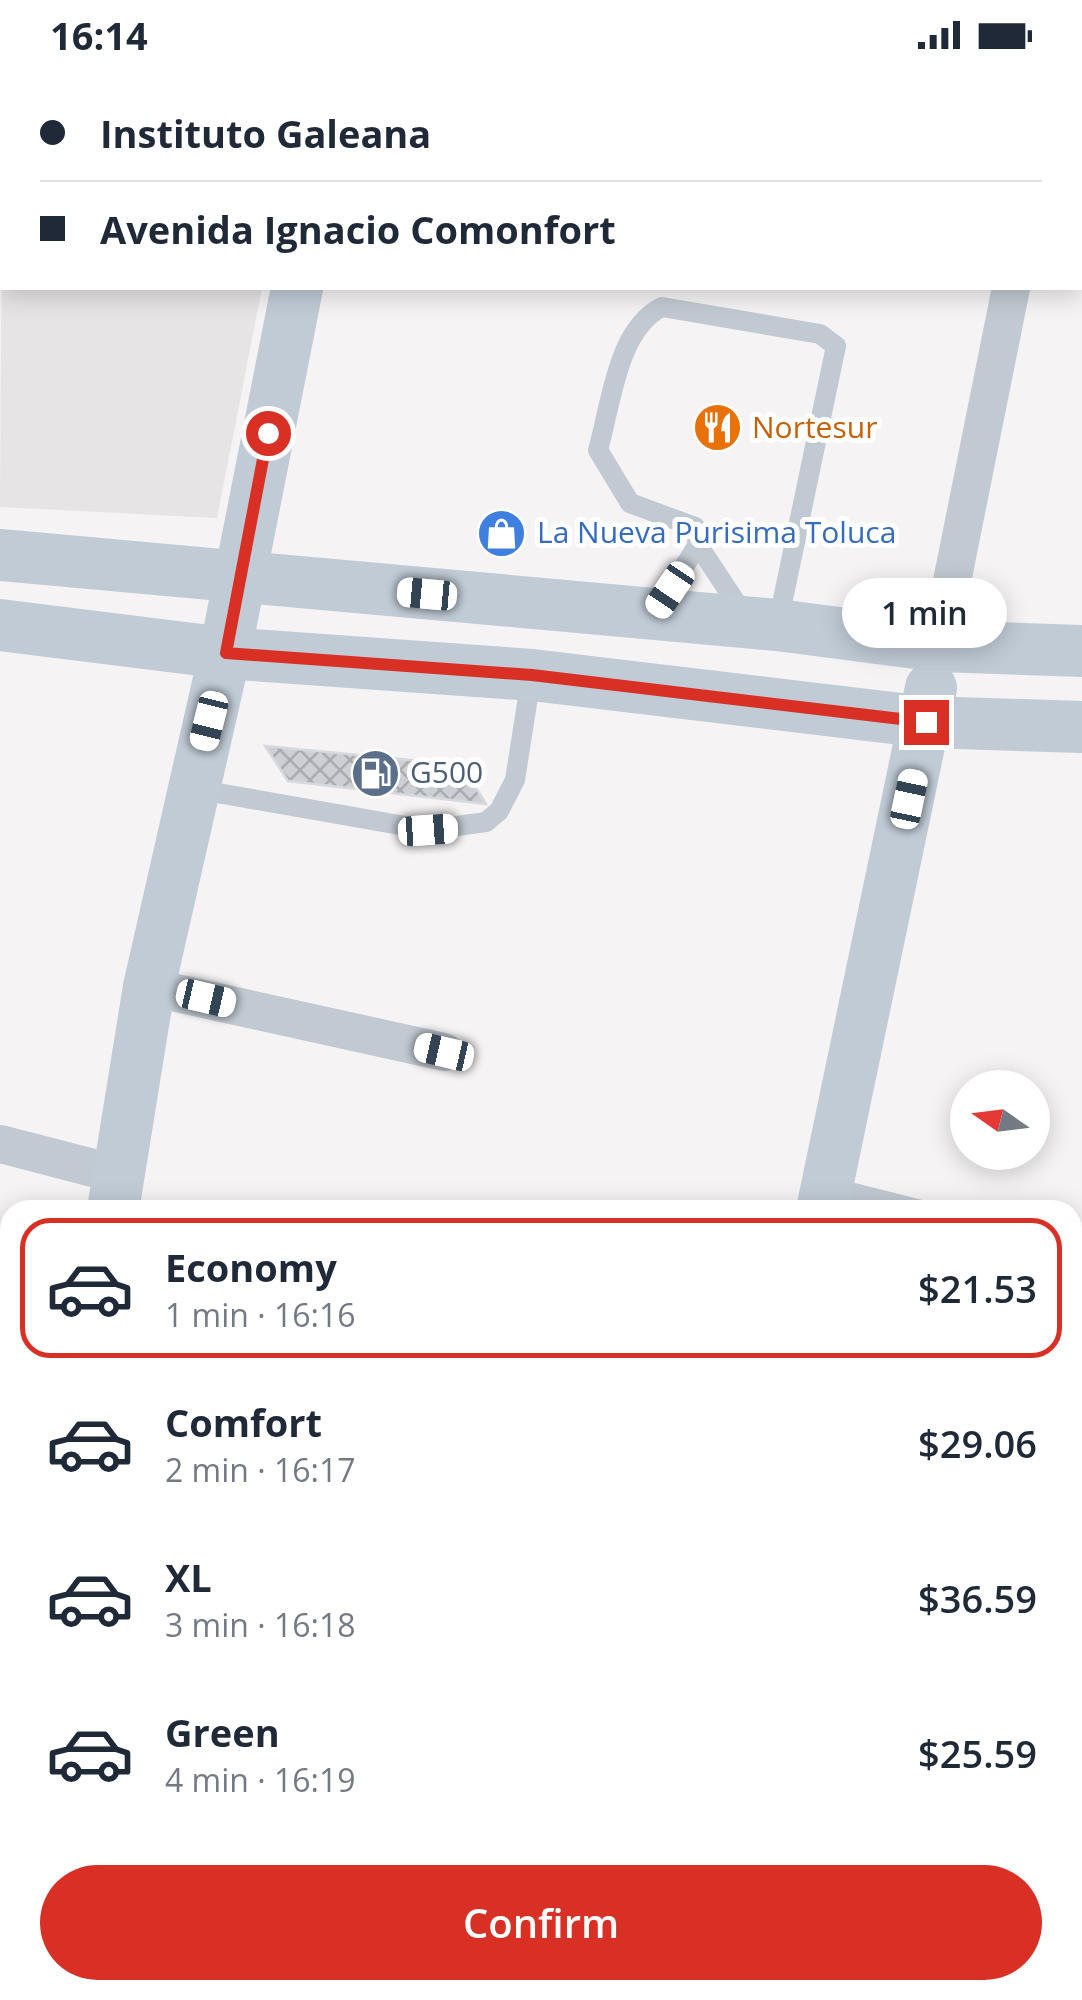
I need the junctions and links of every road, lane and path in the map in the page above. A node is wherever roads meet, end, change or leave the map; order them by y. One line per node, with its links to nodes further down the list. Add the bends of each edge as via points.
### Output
1 (297, 290): 5 (main road)
2 (1011, 290): 9 (street)
3 (698, 545): 6 (lane); 7 (lane); 7 (lane, via 695,527 630,503 598,450 630,339 644,316 662,307 820,334 836,346 834,370)
4 (0, 554): 5 (main road)
5 (238, 578): 6 (main road); 11 (main road)
6 (654, 613): 7 (main road)
7 (763, 624): 9 (main road)
8 (0, 625): 11 (main road)
9 (939, 646): 10 (main road); 13 (main road)
10 (1082, 651)
11 (226, 653): 12 (main road); 15 (main road)
12 (532, 675): 13 (main road); 15 (lane, via 515,780 486,822 428,830)
13 (926, 722): 14 (main road); 20 (main road)
14 (1082, 727)
15 (192, 788): 16 (main road)
16 (148, 987): 17 (street); 19 (main road)
17 (444, 1052)
18 (0, 1144): 19 (street)
19 (116, 1192)
20 (824, 1198)

